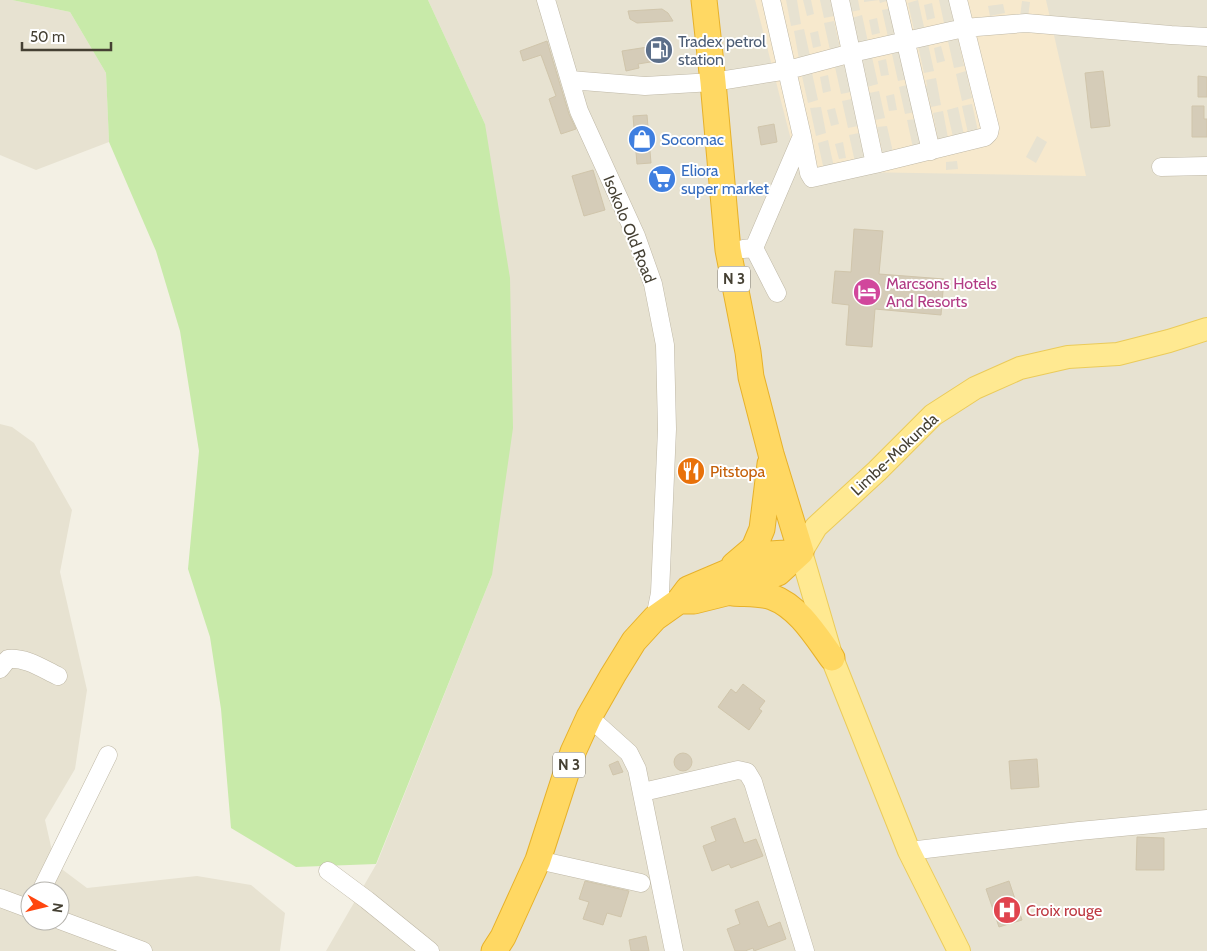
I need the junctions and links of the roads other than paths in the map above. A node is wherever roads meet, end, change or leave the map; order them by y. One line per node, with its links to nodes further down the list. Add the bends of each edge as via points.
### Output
1 (546, 0): 12 (street, Isokolo Old Road)
2 (704, 0): 13 (highway, N 3)
3 (771, 0): 11 (street)
4 (840, 0): 10 (street)
5 (896, 0): 9 (street)
6 (958, 0): 7 (street)
7 (964, 28): 8 (street, via 1026,23); 9 (street); 15 (street, via 989,133 984,138)
8 (1207, 37)
9 (906, 40): 10 (street); 15 (street)
10 (852, 53): 11 (street); 16 (street)
11 (788, 70): 13 (street); 14 (street)
12 (570, 80): 13 (street, via 645,86); 26 (street, Isokolo Old Road, via 579,111 639,244 653,284 665,345 667,429 660,593)
13 (713, 82): 20 (highway, N 3)
14 (802, 136): 16 (street, via 812,178); 19 (street)
15 (931, 151): 16 (street)
16 (875, 164)
17 (1207, 166): 18 (street)
18 (1162, 167)
19 (754, 248): 20 (street); 21 (street)
20 (728, 250): 23 (highway, N 3, via 751,377)
21 (777, 293)
22 (1207, 329): 24 (main road, Limbe-Mokunda, via 1118,354 1068,357 1020,368 975,388 933,415 816,527)
23 (771, 454): 24 (highway, N 3); 25 (highway, via 762,529 754,548)
24 (801, 552): 25 (highway, N 3, via 770,554); 27 (main road)
25 (727, 583): 26 (highway, N 3, via 688,589 679,601); 27 (highway, via 771,597 790,607)
26 (655, 618): 30 (highway, N 3, via 634,641)
27 (832, 658): 34 (main road)
28 (0, 669): 29 (street, via 8,659 15,658)
29 (58, 676)
30 (589, 717): 32 (street, via 629,753); 35 (highway, N 3, via 573,752)
31 (108, 755): 37 (street)
32 (643, 792): 45 (street); 46 (street, via 738,770 747,772 753,782)
33 (1207, 819): 34 (street)
34 (909, 851): 47 (main road)
35 (538, 860): 38 (street); 44 (highway, N 3)
36 (328, 871): 43 (street)
37 (46, 881)
38 (641, 883)
39 (0, 898): 40 (street)
40 (20, 905)
41 (70, 924): 42 (street)
42 (143, 951)
43 (430, 951)
44 (494, 951)
45 (674, 951)
46 (805, 951)
47 (958, 951)

